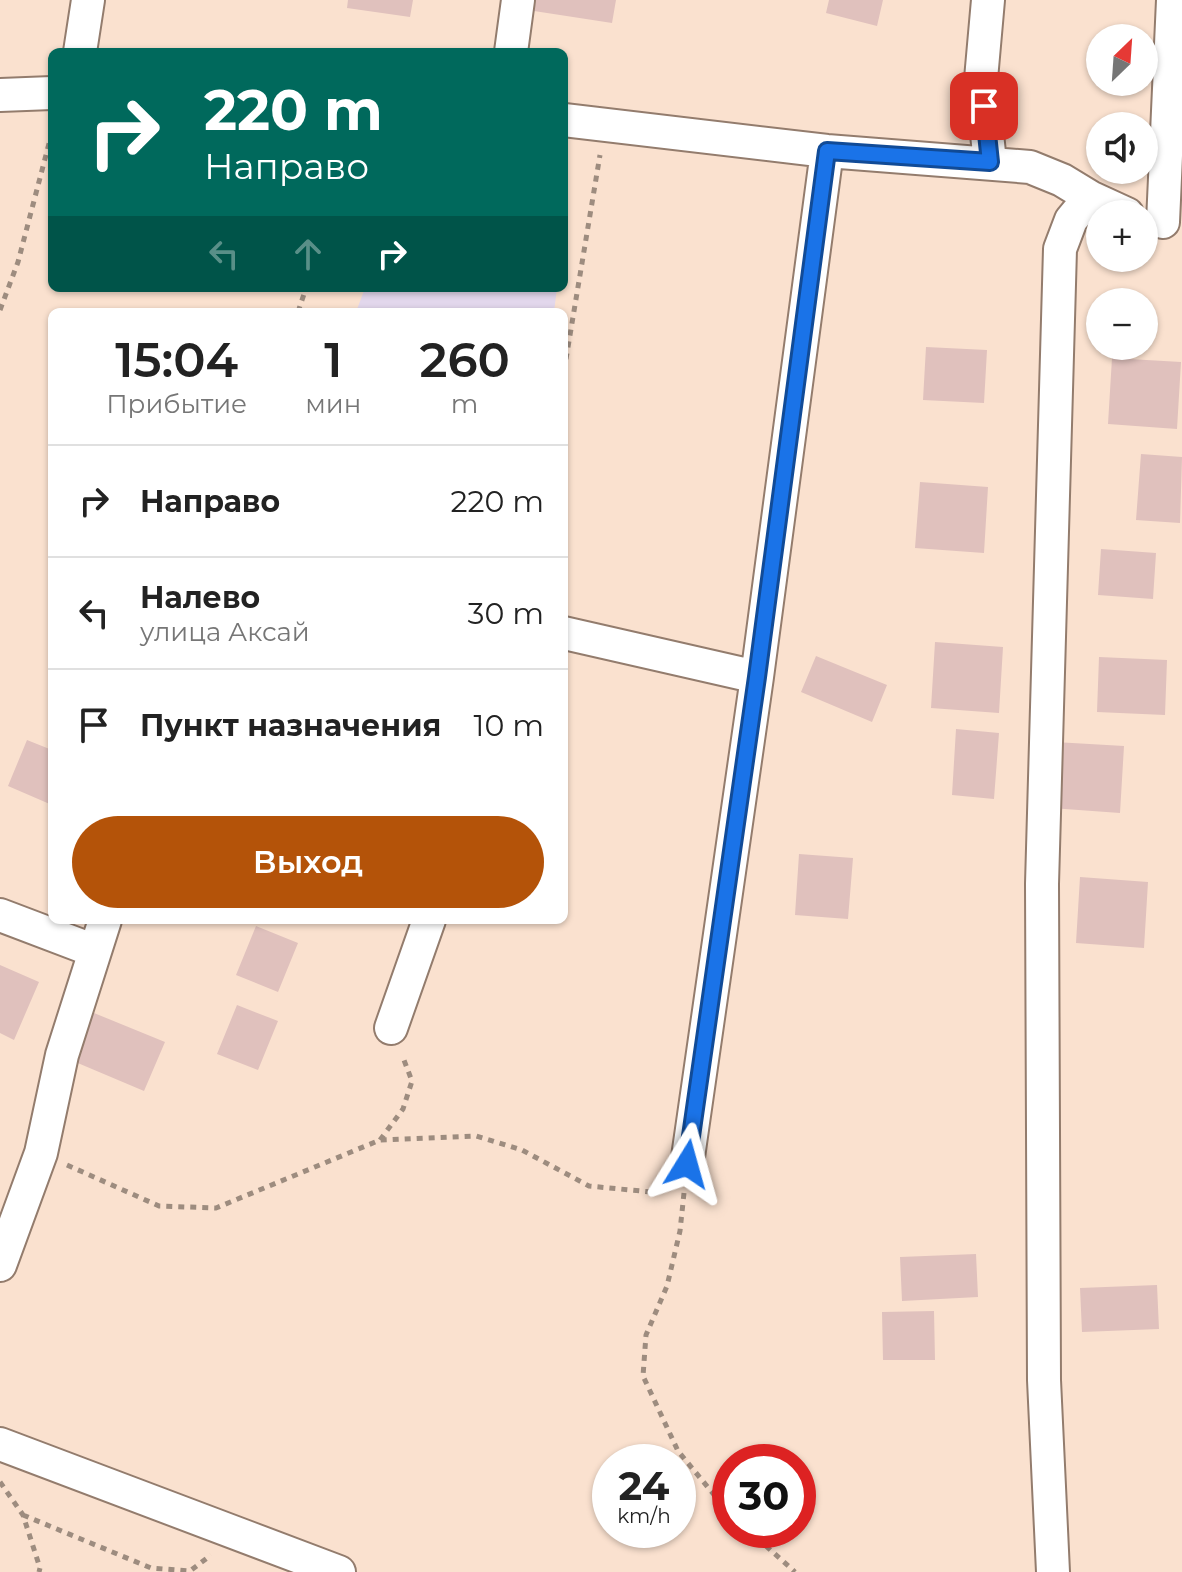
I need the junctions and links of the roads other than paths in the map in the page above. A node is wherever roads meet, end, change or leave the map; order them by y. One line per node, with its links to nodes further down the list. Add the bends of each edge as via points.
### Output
1 (88, 0): 5 (street)
2 (518, 0): 6 (street)
3 (988, 0): 11 (street, via 981,79)
4 (1173, 0): 14 (street)
5 (81, 48)
6 (512, 48)
7 (48, 93): 8 (street)
8 (0, 95)
9 (568, 120): 10 (street)
10 (827, 151): 11 (street); 16 (street)
11 (990, 162): 12 (street, via 1030,167)
12 (1090, 197): 13 (street); 27 (street, via 1071,220 1060,249 1043,852 1044,1380)
13 (1097, 200)
14 (1163, 220)
15 (568, 634): 16 (street)
16 (757, 677): 22 (street)
17 (0, 915): 20 (street)
18 (104, 924): 20 (street)
19 (428, 924): 21 (street)
20 (95, 951): 23 (street, via 62,1055 41,1153)
21 (391, 1028)
22 (687, 1164)
23 (8, 1222): 24 (street)
24 (0, 1265)
25 (0, 1444): 26 (street)
26 (339, 1572)
27 (1053, 1572)

